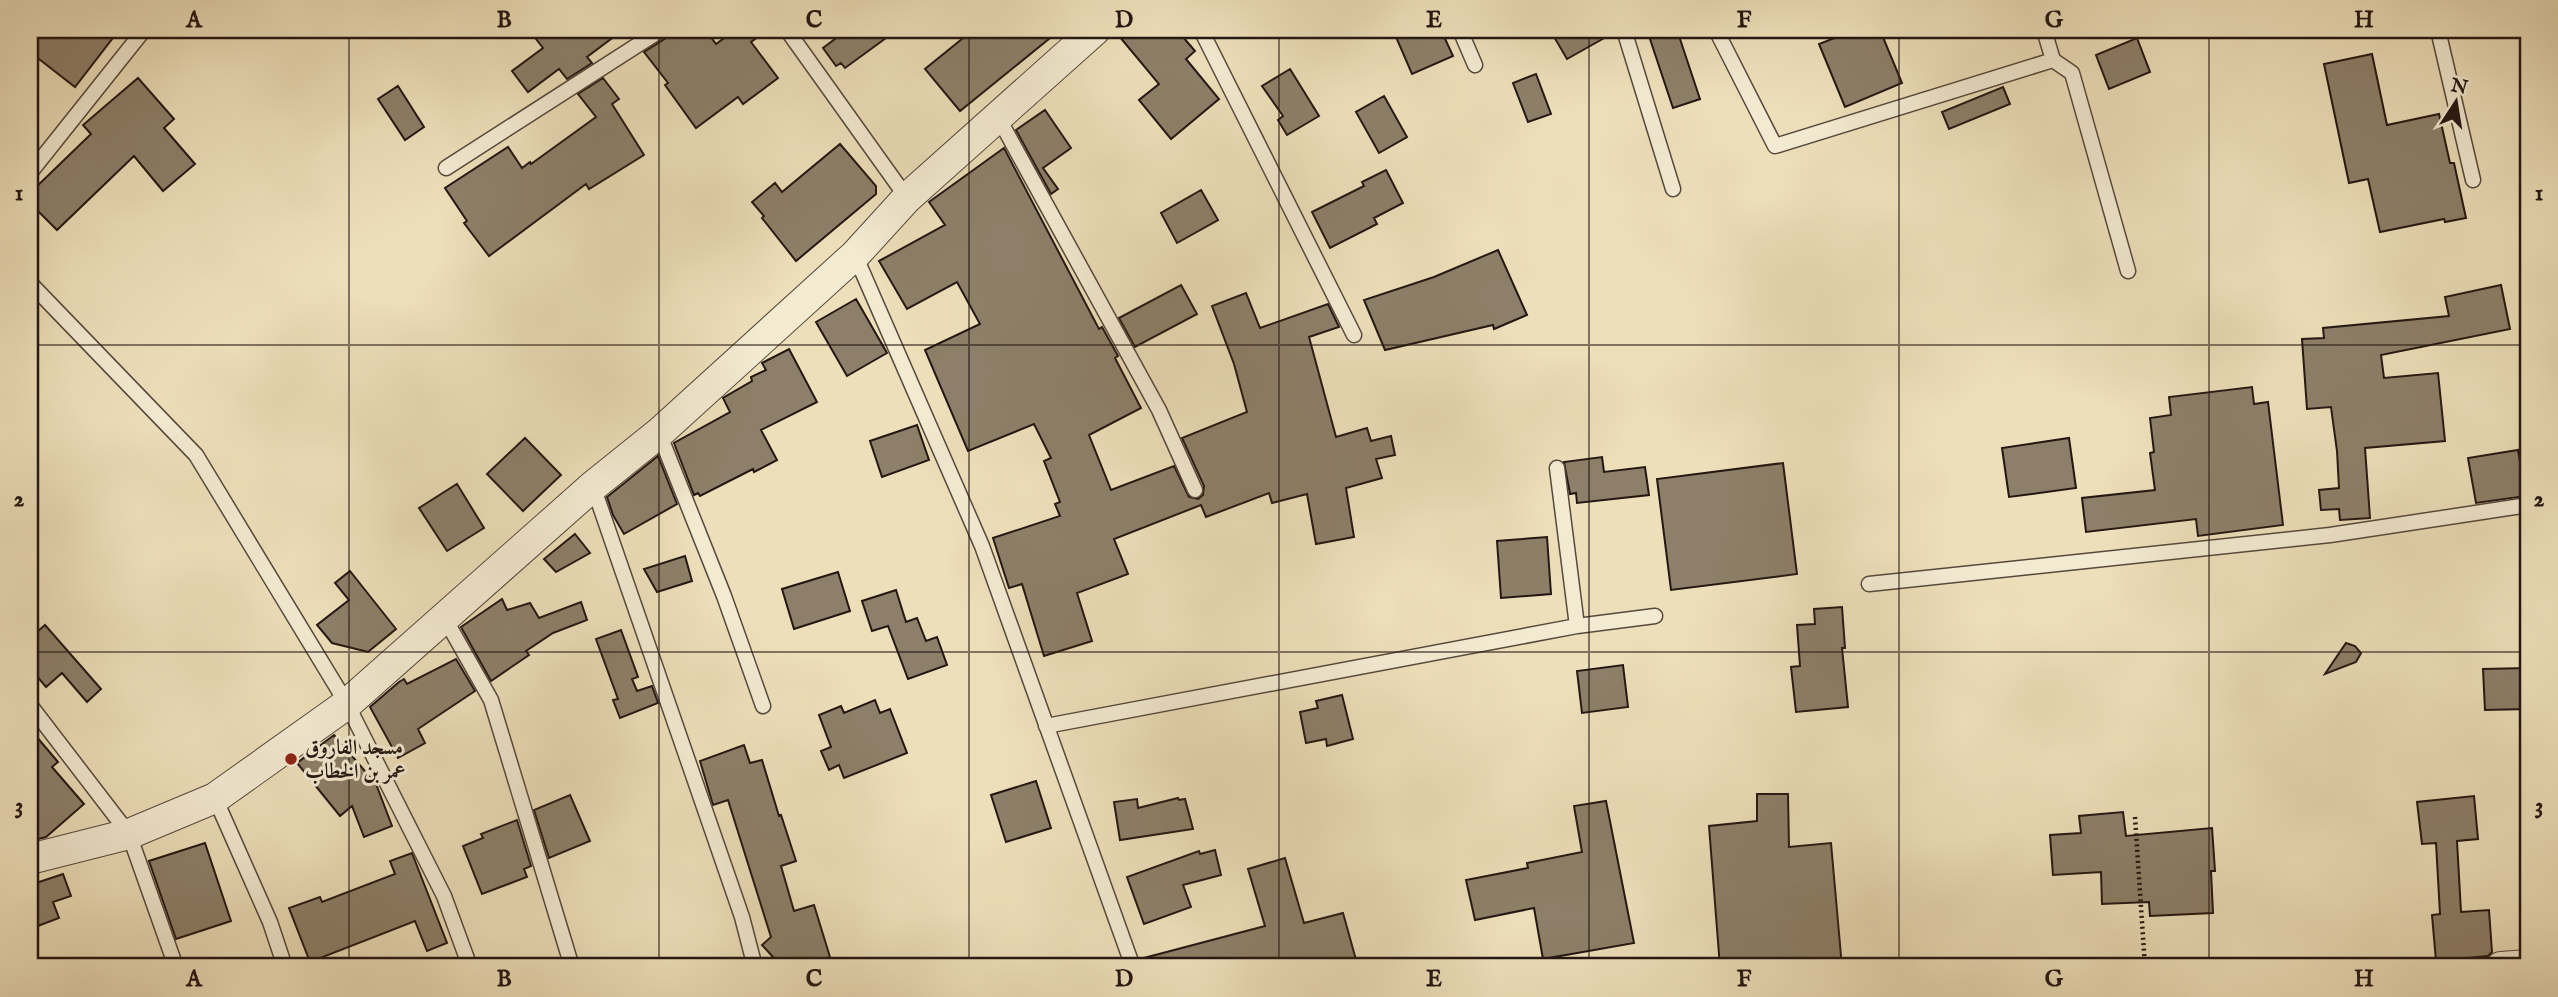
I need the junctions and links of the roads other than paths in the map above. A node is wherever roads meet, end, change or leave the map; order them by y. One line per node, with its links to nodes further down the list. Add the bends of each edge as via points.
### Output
1 (144, 30): 15 (lane)
2 (661, 30): 14 (lane)
3 (787, 30): 18 (lane)
4 (1095, 30): 13 (street)
5 (1201, 30): 22 (lane)
6 (1460, 30): 12 (lane)
7 (1625, 30): 17 (lane)
8 (1716, 30): 11 (lane, via 1775,146)
9 (2044, 30): 11 (lane)
10 (2438, 30): 16 (lane)
11 (2053, 60): 20 (lane, via 2072,73)
12 (1475, 65)
13 (998, 117): 18 (street); 26 (lane, via 1159,410)
14 (446, 168)
15 (30, 173)
16 (2473, 180)
17 (1673, 189)
18 (907, 198): 19 (street)
19 (855, 255): 23 (street); 35 (lane, via 982,546)
20 (2128, 271)
21 (30, 283): 32 (lane, via 197,455)
22 (1354, 335)
23 (659, 433): 25 (street); 34 (lane)
24 (1557, 468): 31 (lane)
25 (593, 486): 30 (street); 44 (lane, via 742,917)
26 (1195, 489)
27 (2528, 505): 28 (lane, via 2330,535)
28 (1869, 584)
29 (1655, 616): 31 (lane)
30 (444, 617): 32 (street); 43 (lane, via 491,700)
31 (1577, 626): 35 (lane)
32 (347, 704): 36 (street); 42 (lane, via 444,896)
33 (30, 705): 37 (lane)
34 (763, 706)
35 (1046, 726): 45 (lane)
36 (215, 798): 37 (street); 41 (lane)
37 (129, 834): 38 (street); 40 (lane)
38 (30, 859)
39 (2528, 965): 46 (street)
40 (176, 967)
41 (285, 967)
42 (470, 967)
43 (572, 967)
44 (755, 967)
45 (1133, 967)
46 (2501, 967)

